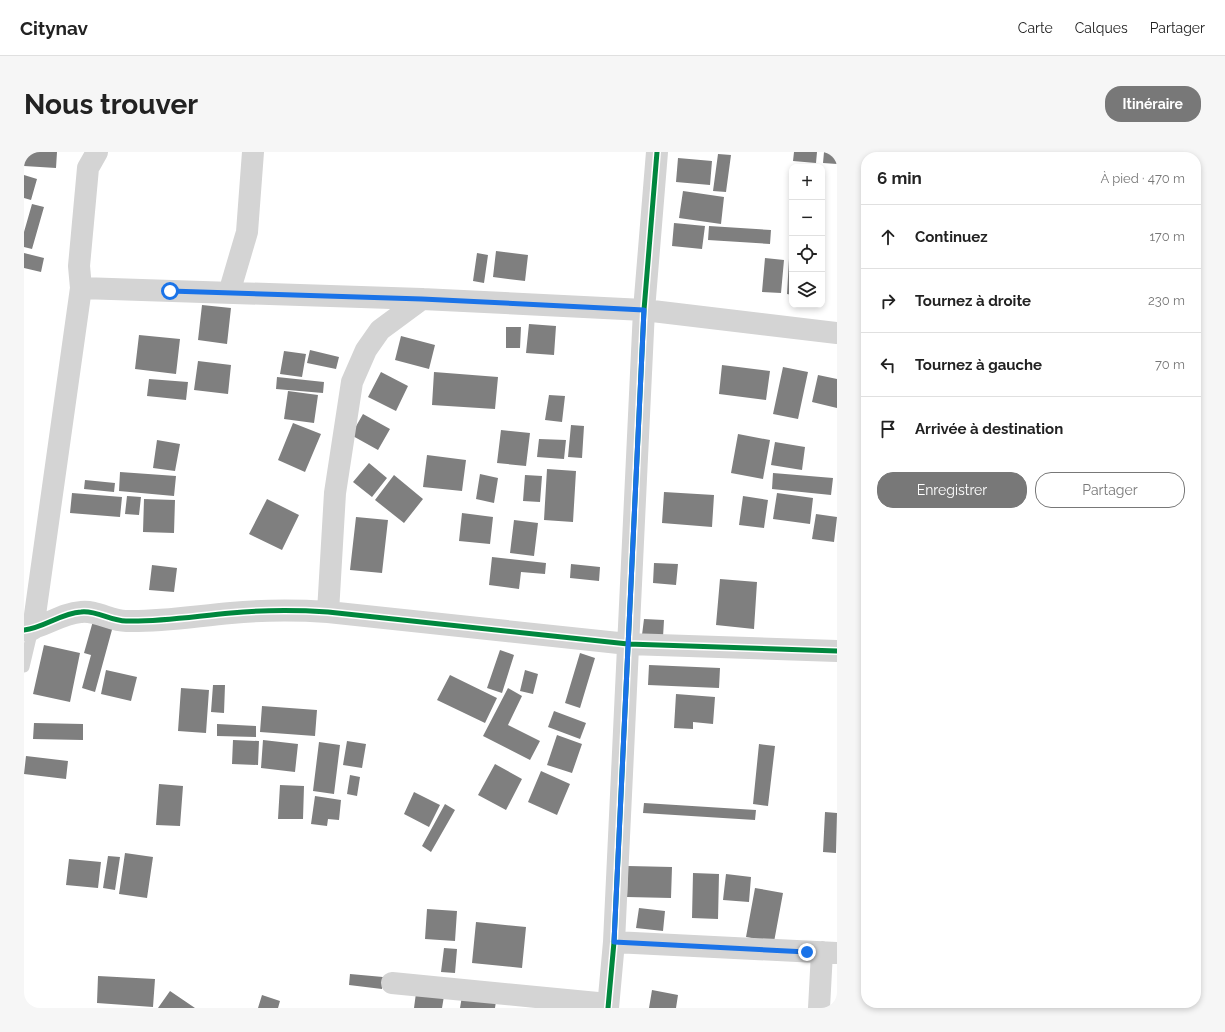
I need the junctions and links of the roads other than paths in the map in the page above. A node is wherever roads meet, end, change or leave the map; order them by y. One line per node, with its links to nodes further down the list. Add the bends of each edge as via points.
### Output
1 (97, 152): 4 (street, via 88,168 79,266)
2 (253, 152): 5 (street, via 247,232)
3 (657, 152): 7 (street)
4 (81, 288): 5 (street); 10 (street)
5 (229, 293): 6 (street)
6 (422, 299): 7 (street); 9 (street, via 380,330 366,350 352,382 335,494)
7 (644, 310): 8 (street); 11 (street)
8 (837, 333)
9 (328, 612): 10 (street, via 232,612 167,620 123,621 83,611 67,614); 11 (street)
10 (29, 629): 13 (lane)
11 (628, 644): 12 (street); 14 (street)
12 (837, 651)
13 (24, 667)
14 (614, 942): 15 (street); 17 (street)
15 (830, 953): 18 (street)
16 (392, 983): 17 (street)
17 (608, 1006)
18 (819, 1008)

